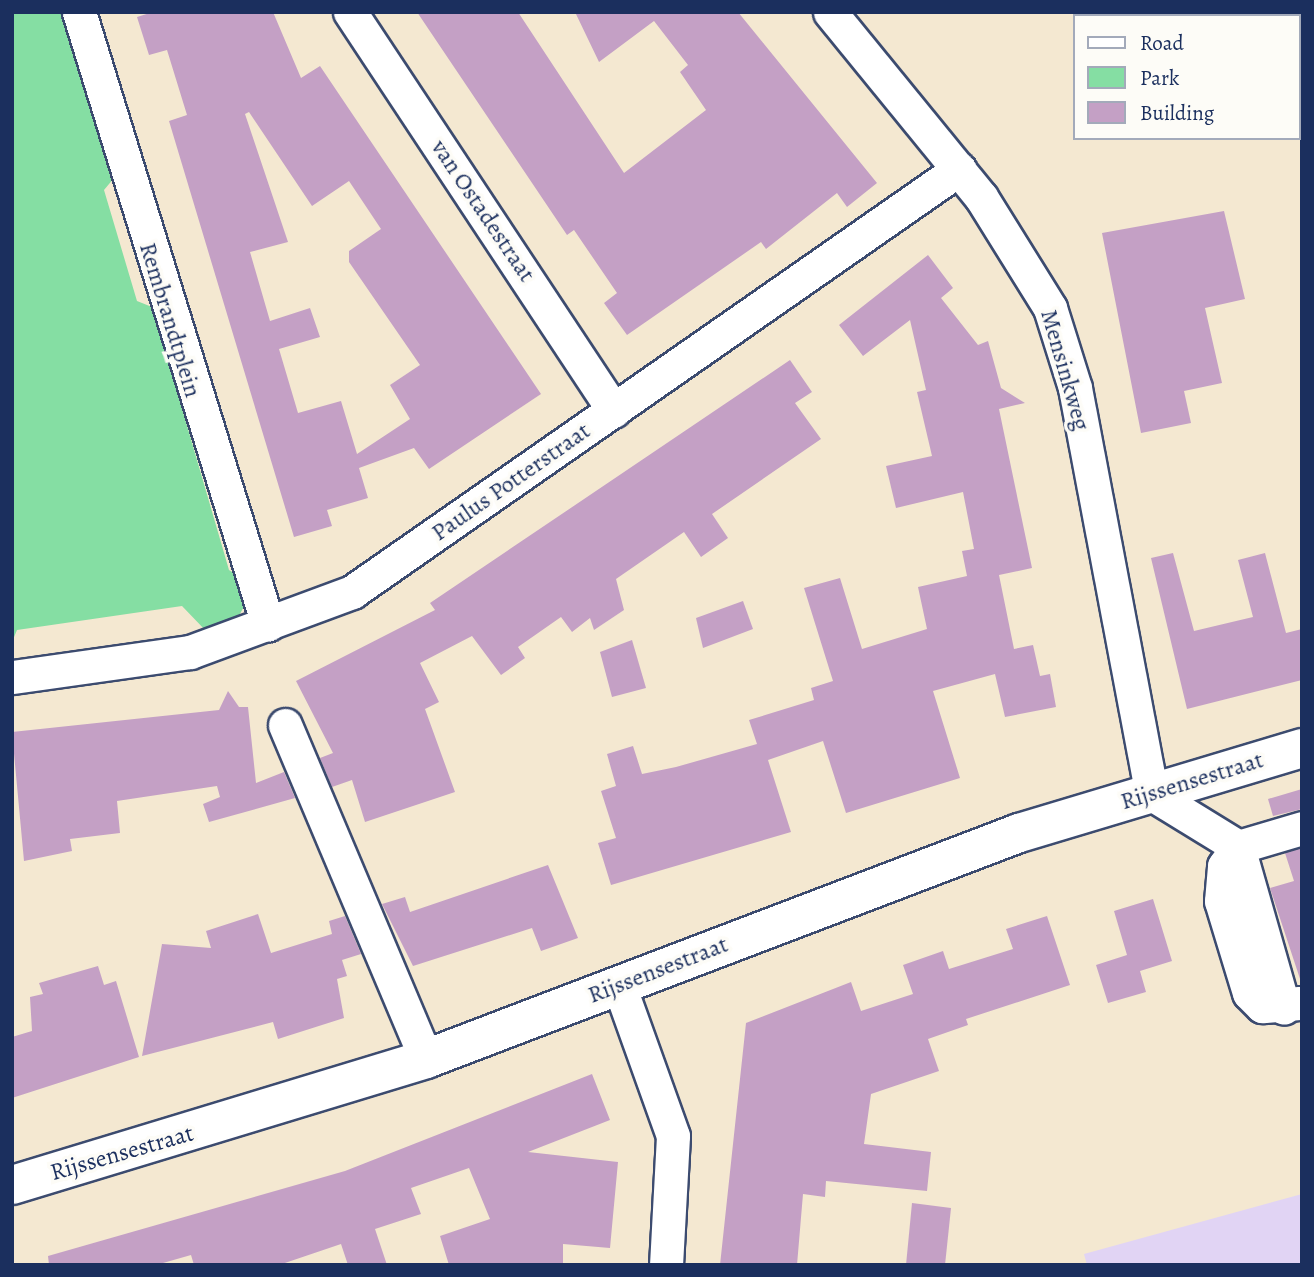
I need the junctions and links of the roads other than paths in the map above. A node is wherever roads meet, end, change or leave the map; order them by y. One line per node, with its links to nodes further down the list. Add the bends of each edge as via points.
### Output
1 (79, 12): 6 (street, Rembrandtplein)
2 (350, 12): 5 (street, van Ostadestraat)
3 (830, 12): 4 (street, Mensinkweg)
4 (959, 169): 5 (street, Paulus Potterstraat); 10 (street, Mensinkweg, via 1050,308 1068,365)
5 (614, 411): 6 (street, Paulus Potterstraat, via 352,593)
6 (268, 625): 7 (street, Paulus Potterstraat, via 178,655)
7 (12, 677)
8 (285, 725): 15 (street)
9 (1302, 748): 10 (main road, Rijssensestraat)
10 (1152, 794): 12 (street); 13 (main road, Rijssensestraat, via 1019,833)
11 (1302, 828): 12 (street)
12 (1238, 847): 14 (street, via 1224,866 1221,901 1250,993 1262,1006)
13 (619, 985): 15 (main road, Rijssensestraat); 17 (street, via 673,1136)
14 (1293, 1005)
15 (426, 1059): 16 (main road, Rijssensestraat)
16 (12, 1185)
17 (666, 1265)

